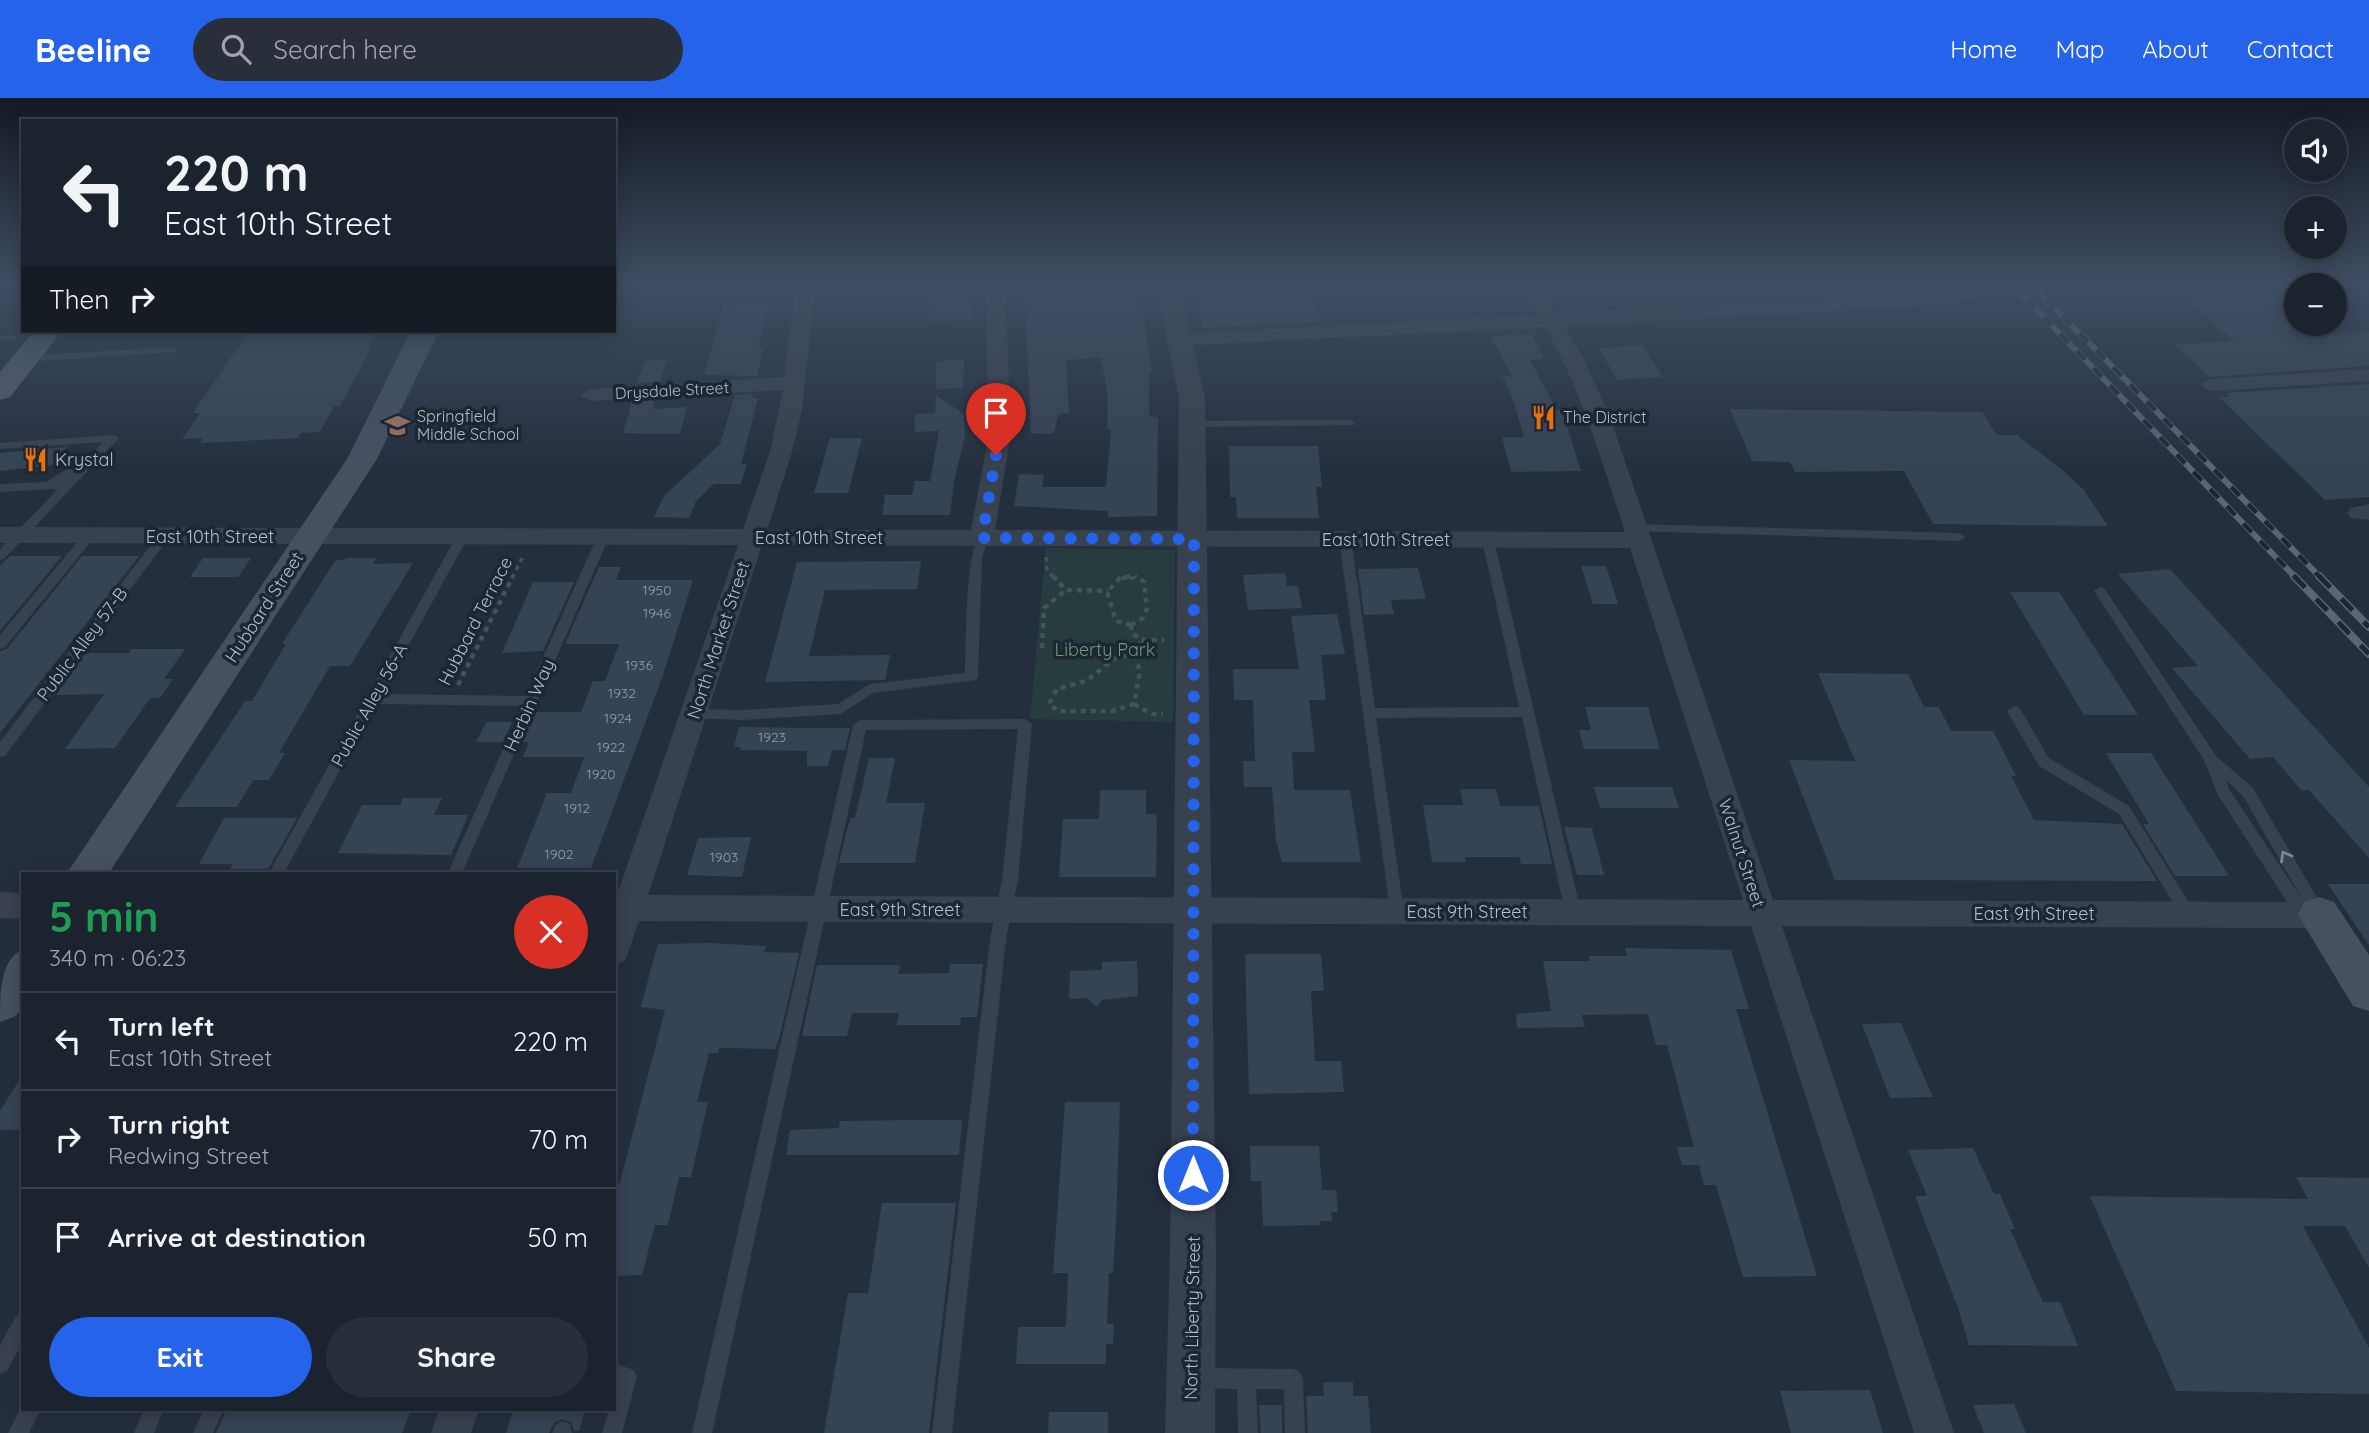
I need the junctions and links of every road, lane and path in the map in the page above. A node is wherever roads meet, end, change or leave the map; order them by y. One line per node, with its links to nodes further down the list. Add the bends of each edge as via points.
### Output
1 (12, 344): 12 (main road)
2 (42, 344): 8 (lane)
3 (418, 344): 24 (main road, Hubbard Street, via 366,451)
4 (799, 344): 10 (street, North Market Street)
5 (997, 344): 29 (street, via 1000,433)
6 (1180, 344): 15 (street, North Liberty Street, via 1191,386)
7 (1565, 344): 20 (street, Walnut Street, via 1600,420)
8 (172, 350)
9 (2369, 375): 11 (street)
10 (794, 383): 13 (street, Drysdale Street); 27 (street, North Market Street, via 781,452)
11 (2211, 385)
12 (0, 391)
13 (591, 395)
14 (1350, 423): 15 (lane)
15 (1192, 424): 30 (street, North Liberty Street)
16 (0, 447): 17 (lane, via 113,438); 18 (lane, via 87,442 95,452)
17 (68, 484): 18 (lane); 21 (lane)
18 (49, 485): 19 (lane)
19 (0, 488)
20 (1637, 534): 28 (lane); 32 (street, East 10th Street); 66 (street, Walnut Street)
21 (9, 535): 22 (street, East 10th Street); 34 (lane)
22 (89, 536): 23 (street, East 10th Street); 42 (lane)
23 (164, 536): 24 (street, East 10th Street); 54 (lane, Public Alley 57-B)
24 (310, 536): 25 (street, East 10th Street); 55 (main road, Hubbard Street)
25 (462, 537): 26 (street, East 10th Street); 45 (lane, Public Alley 56-A)
26 (603, 537): 27 (street, East 10th Street); 47 (lane, Herbin Way)
27 (752, 537): 29 (street, East 10th Street); 52 (street, North Market Street)
28 (1959, 537)
29 (982, 538): 30 (street, East 10th Street); 52 (lane, via 976,558 971,677 870,689 841,709)
30 (1194, 539): 31 (street, East 10th Street); 63 (street, North Liberty Street)
31 (1345, 539): 32 (street, East 10th Street); 51 (lane)
32 (1488, 540): 50 (lane)
33 (524, 554): 46 (path, Hubbard Terrace)
34 (0, 556)
35 (1046, 556): 36 (path, via 1047,570)
36 (1066, 590): 37 (path); 43 (path, via 1044,608)
37 (1108, 591): 39 (path, via 1116,621); 39 (path, via 1120,578 1142,579 1148,610 1142,620)
38 (2100, 591): 68 (lane, via 2210,758 2223,791)
39 (1131, 625): 40 (path, via 1132,633)
40 (1142, 640): 41 (path); 44 (path)
41 (1164, 640)
42 (0, 644)
43 (1041, 648)
44 (1134, 654): 48 (path, via 1140,669); 48 (path, via 1118,656 1086,681 1057,689 1049,704 1058,711 1086,708 1105,712)
45 (372, 699): 46 (lane); 56 (lane, Public Alley 56-A)
46 (451, 700): 47 (lane)
47 (531, 701): 57 (lane, Herbin Way)
48 (1134, 704): 53 (path)
49 (2014, 711): 67 (lane, via 2044,762 2124,810)
50 (1528, 712): 51 (lane); 65 (lane)
51 (1368, 713): 64 (lane)
52 (693, 714): 60 (street, North Market Street)
53 (1163, 714)
54 (0, 752)
55 (88, 872)
56 (277, 872)
57 (455, 872)
58 (0, 905): 59 (street)
59 (21, 905)
60 (621, 908): 61 (street, East 9th Street); 69 (street, North Market Street)
61 (819, 909): 62 (street, East 9th Street); 62 (lane, via 860,725 1025,724 1010,880); 87 (lane)
62 (1002, 909): 63 (street, East 9th Street); 88 (lane)
63 (1192, 910): 64 (street, East 9th Street); 76 (street, North Liberty Street)
64 (1396, 911): 65 (street, East 9th Street)
65 (1573, 912): 66 (street, East 9th Street)
66 (1761, 912): 67 (street, East 9th Street); 92 (street, Walnut Street)
67 (2188, 914): 68 (street, East 9th Street)
68 (2311, 915): 71 (main road)
69 (616, 939)
70 (21, 971): 72 (main road)
71 (2369, 992)
72 (0, 1002)
73 (21, 1327): 74 (lane)
74 (0, 1364)
75 (616, 1374): 86 (lane, via 626,1377)
76 (1191, 1378): 77 (lane); 89 (street, North Liberty Street)
77 (1246, 1379): 90 (lane); 91 (lane, via 1293,1379)
78 (30, 1411): 82 (lane)
79 (153, 1411): 83 (lane)
80 (213, 1411): 84 (lane)
81 (458, 1411): 85 (street)
82 (18, 1433)
83 (144, 1433)
84 (203, 1433)
85 (451, 1433)
86 (612, 1433)
87 (702, 1433)
88 (943, 1433)
89 (1190, 1433)
90 (1248, 1433)
91 (1295, 1433)
92 (1934, 1433)

